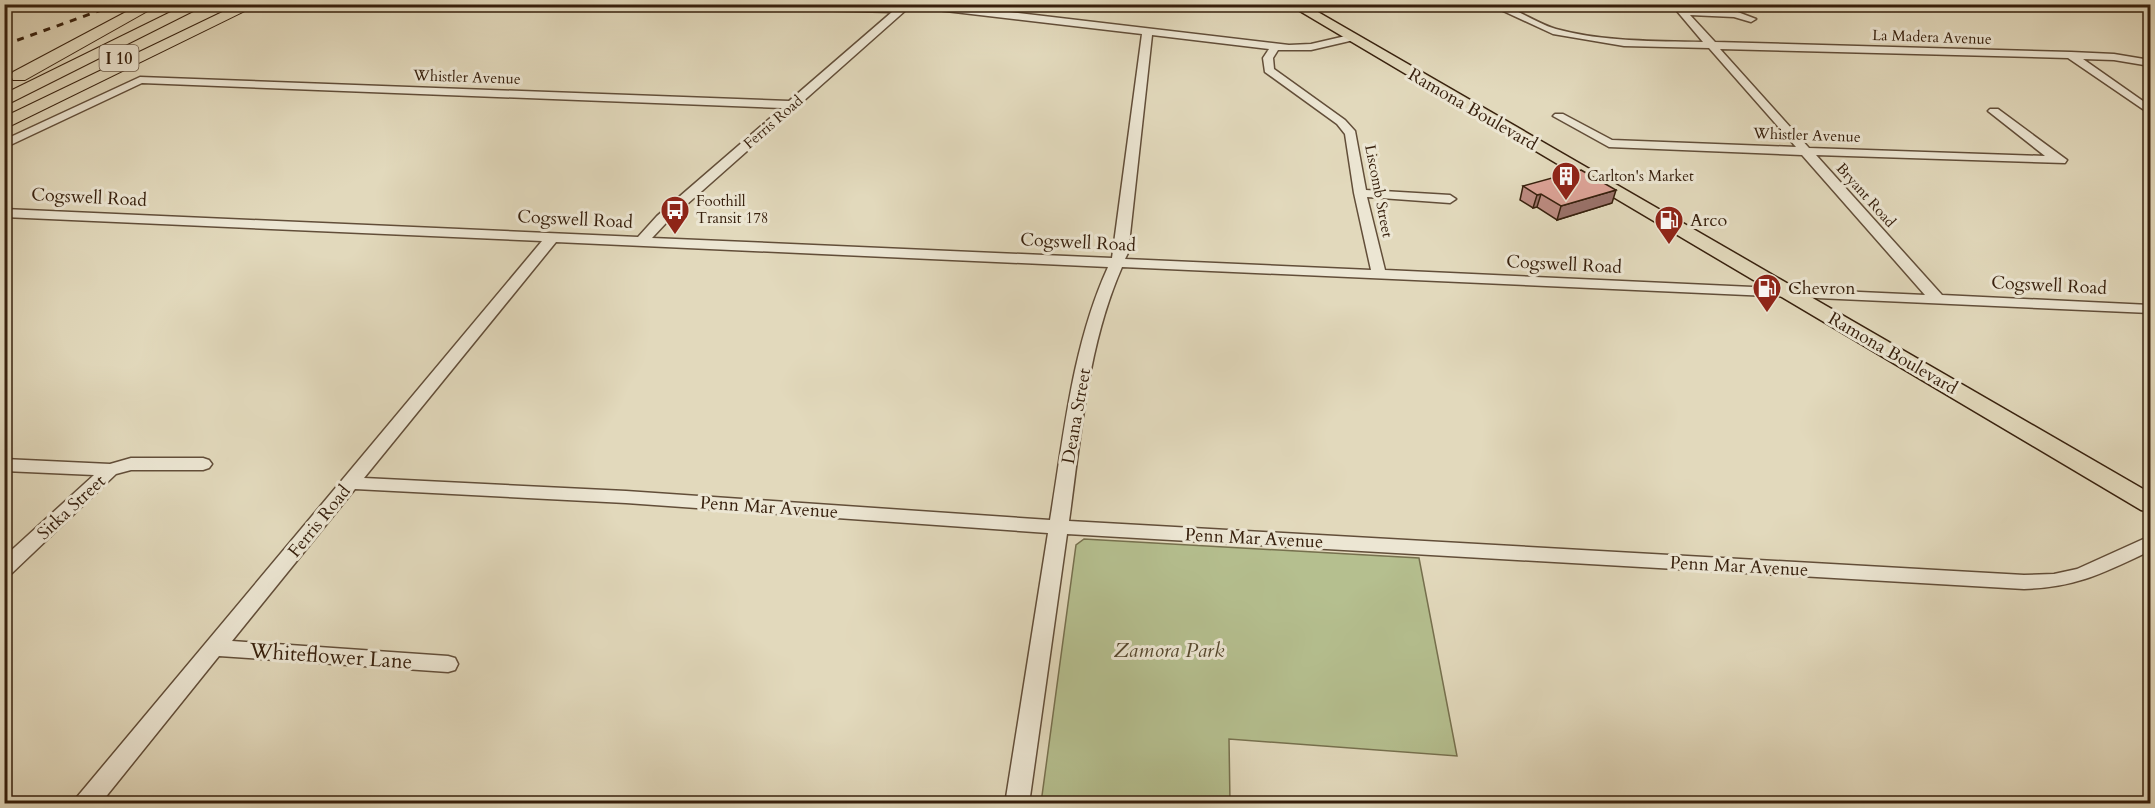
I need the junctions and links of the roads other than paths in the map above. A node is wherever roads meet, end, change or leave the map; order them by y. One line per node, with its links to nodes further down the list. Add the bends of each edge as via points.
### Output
1 (153, 4): 19 (highway)
2 (186, 4): 20 (highway, I 10)
3 (200, 4): 24 (highway)
4 (212, 4): 24 (highway, via 33,95)
5 (224, 4): 24 (highway, I 10)
6 (252, 4): 24 (highway)
7 (1294, 4): 14 (main road, Ramona Boulevard)
8 (1492, 4): 15 (street, La Madera Avenue, via 1544,27 1586,38)
9 (687, 5): 10 (street, via 892,9)
10 (906, 6): 13 (street); 21 (street, Ferris Road)
11 (1679, 8): 12 (street); 15 (street, Bryant Road)
12 (1751, 19)
13 (1147, 33): 16 (street); 33 (street, Deana Street)
14 (1350, 38): 16 (street, via 1304,48); 35 (main road, Ramona Boulevard)
15 (1713, 46): 17 (street, La Madera Avenue); 27 (street, Bryant Road)
16 (1275, 47): 28 (street, Liscomb Street, via 1268,58 1269,70 1341,122 1351,134)
17 (2071, 55): 18 (street, La Madera Avenue); 23 (street)
18 (2151, 63)
19 (4, 84)
20 (4, 94)
21 (792, 105): 26 (street, Whistler Avenue, via 140,80); 32 (street, Ferris Road, via 662,219)
22 (1994, 111): 27 (street, Whistler Avenue, via 2061,160)
23 (2151, 111)
24 (7, 113)
25 (1559, 116): 27 (street, Whistler Avenue, via 1610,143)
26 (4, 145)
27 (1804, 151): 36 (street, Bryant Road)
28 (1360, 194): 29 (street); 34 (street, Liscomb Street)
29 (1450, 199)
30 (4, 213): 31 (street, Cogswell Road)
31 (552, 237): 32 (street, Cogswell Road); 41 (street, Ferris Road)
32 (642, 242): 33 (street, Cogswell Road)
33 (1118, 264): 34 (street, Cogswell Road); 43 (street, Deana Street, via 1109,280 1081,377)
34 (1379, 275): 35 (street, Cogswell Road)
35 (1792, 294): 36 (street, Cogswell Road); 42 (main road, Ramona Boulevard)
36 (1938, 299): 37 (street, Cogswell Road)
37 (2151, 309)
38 (203, 464): 40 (street, via 131,464)
39 (4, 465): 40 (street)
40 (110, 470): 45 (street, Sitka Street)
41 (350, 483): 43 (street, Penn Mar Avenue, via 626,497); 46 (street, Ferris Road)
42 (2151, 504)
43 (1058, 527): 44 (street, Penn Mar Avenue, via 2024,582 2081,575); 49 (street, Deana Street)
44 (2151, 543)
45 (4, 568)
46 (214, 648): 47 (street, Whiteflower Lane); 48 (street, Ferris Road)
47 (448, 664)
48 (85, 804)
49 (1017, 804)

